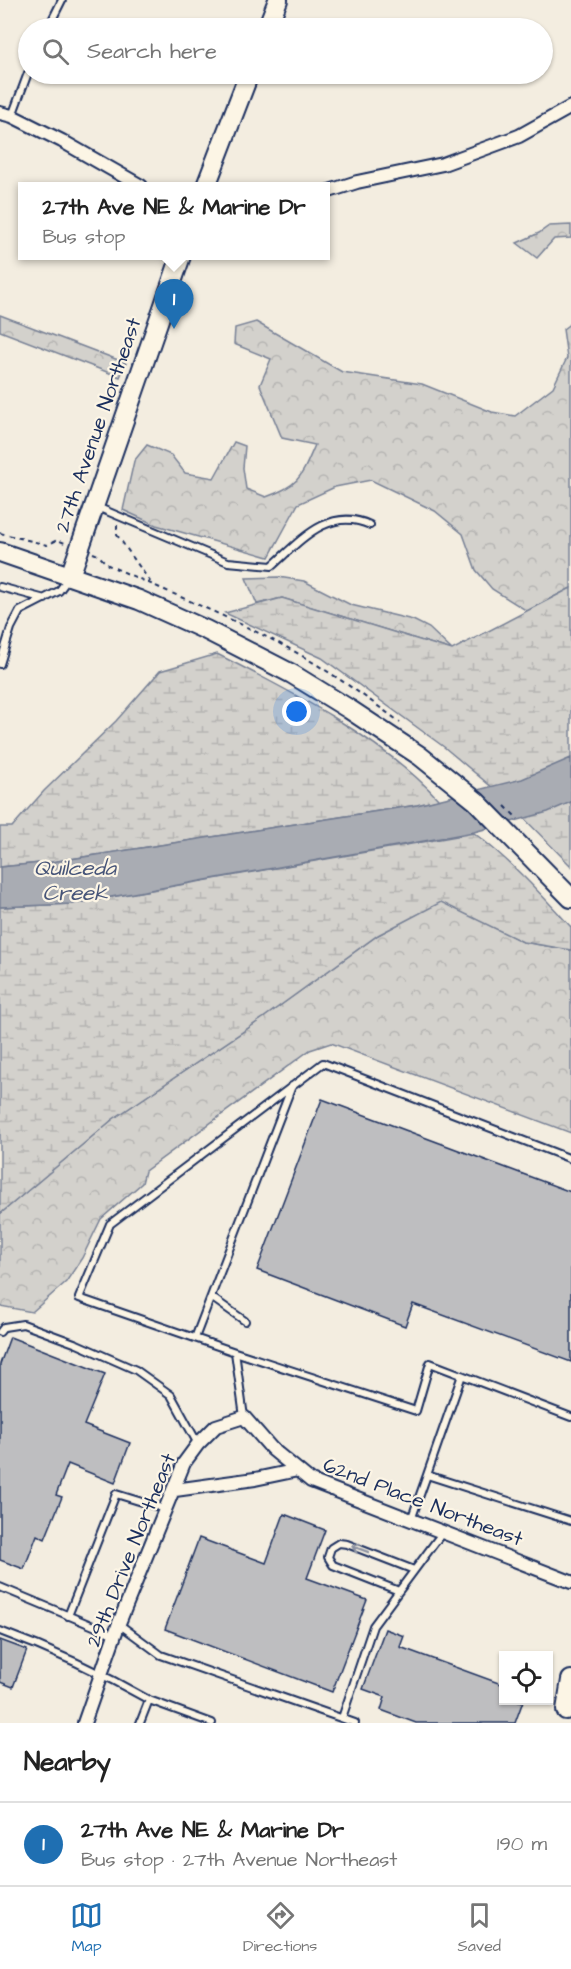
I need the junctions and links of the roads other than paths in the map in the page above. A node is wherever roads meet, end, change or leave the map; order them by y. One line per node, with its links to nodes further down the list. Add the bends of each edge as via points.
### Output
1 (62, 0): 3 (lane)
2 (278, 0): 4 (main road)
3 (53, 18)
4 (271, 18)
5 (22, 84): 8 (lane)
6 (245, 84): 10 (main road)
7 (571, 107): 11 (street, via 519,136 443,164)
8 (6, 114): 9 (street)
9 (134, 182)
10 (208, 182)
11 (330, 191)
12 (179, 260): 13 (main road, 27th Avenue Northeast)
13 (94, 505): 14 (lane, via 228,562 272,566 312,530 335,519); 16 (main road, 27th Avenue Northeast)
14 (370, 525)
15 (0, 552): 16 (main road)
16 (70, 576): 18 (lane, via 59,591); 20 (main road, via 139,600 206,630 292,674 349,709 420,756 476,801)
17 (0, 587): 18 (lane)
18 (45, 599): 19 (lane, via 20,611)
19 (0, 664)
20 (571, 898)
21 (293, 1086): 22 (lane, via 323,1063); 23 (lane); 26 (lane, via 110,1224 79,1299)
22 (571, 1159)
23 (211, 1297): 24 (lane); 26 (lane)
24 (245, 1321)
25 (0, 1332): 31 (lane, via 4,1327 23,1324 136,1370 171,1395)
26 (195, 1338): 27 (lane)
27 (235, 1352): 28 (lane, via 416,1411 430,1363); 29 (lane)
28 (462, 1375): 30 (lane); 33 (lane)
29 (244, 1417): 31 (street, 29th Drive Northeast, via 216,1426); 32 (street, 62nd Place Northeast, via 272,1449)
30 (571, 1417)
31 (198, 1444): 34 (street, 29th Drive Northeast, via 184,1463)
32 (298, 1470): 34 (street); 36 (street, 62nd Place Northeast, via 311,1481)
33 (427, 1475): 36 (lane); 37 (lane)
34 (174, 1490): 35 (street, 29th Drive Northeast)
35 (165, 1509): 45 (lane, via 116,1494); 46 (street, 29th Drive Northeast)
36 (411, 1520): 38 (street, 62nd Place Northeast)
37 (571, 1521)
38 (442, 1533): 39 (street, 62nd Place Northeast); 40 (lane)
39 (539, 1568): 41 (street, 62nd Place Northeast); 42 (street, 62nd Place Northeast)
40 (414, 1570): 44 (lane); 44 (lane, one-way to 44, via 346,1544 331,1548 328,1557 333,1565)
41 (571, 1571)
42 (571, 1582)
43 (0, 1587): 45 (lane)
44 (399, 1591): 52 (lane, via 373,1626)
45 (68, 1616): 46 (lane)
46 (117, 1629): 48 (street, 29th Drive Northeast); 52 (lane, via 161,1655)
47 (0, 1631): 48 (lane)
48 (102, 1673): 50 (lane); 53 (street, 29th Drive Northeast)
49 (571, 1680): 51 (main road)
50 (148, 1700): 54 (lane); 55 (lane)
51 (567, 1711)
52 (342, 1718): 56 (lane)
53 (84, 1723)
54 (140, 1723)
55 (212, 1723)
56 (355, 1723)

